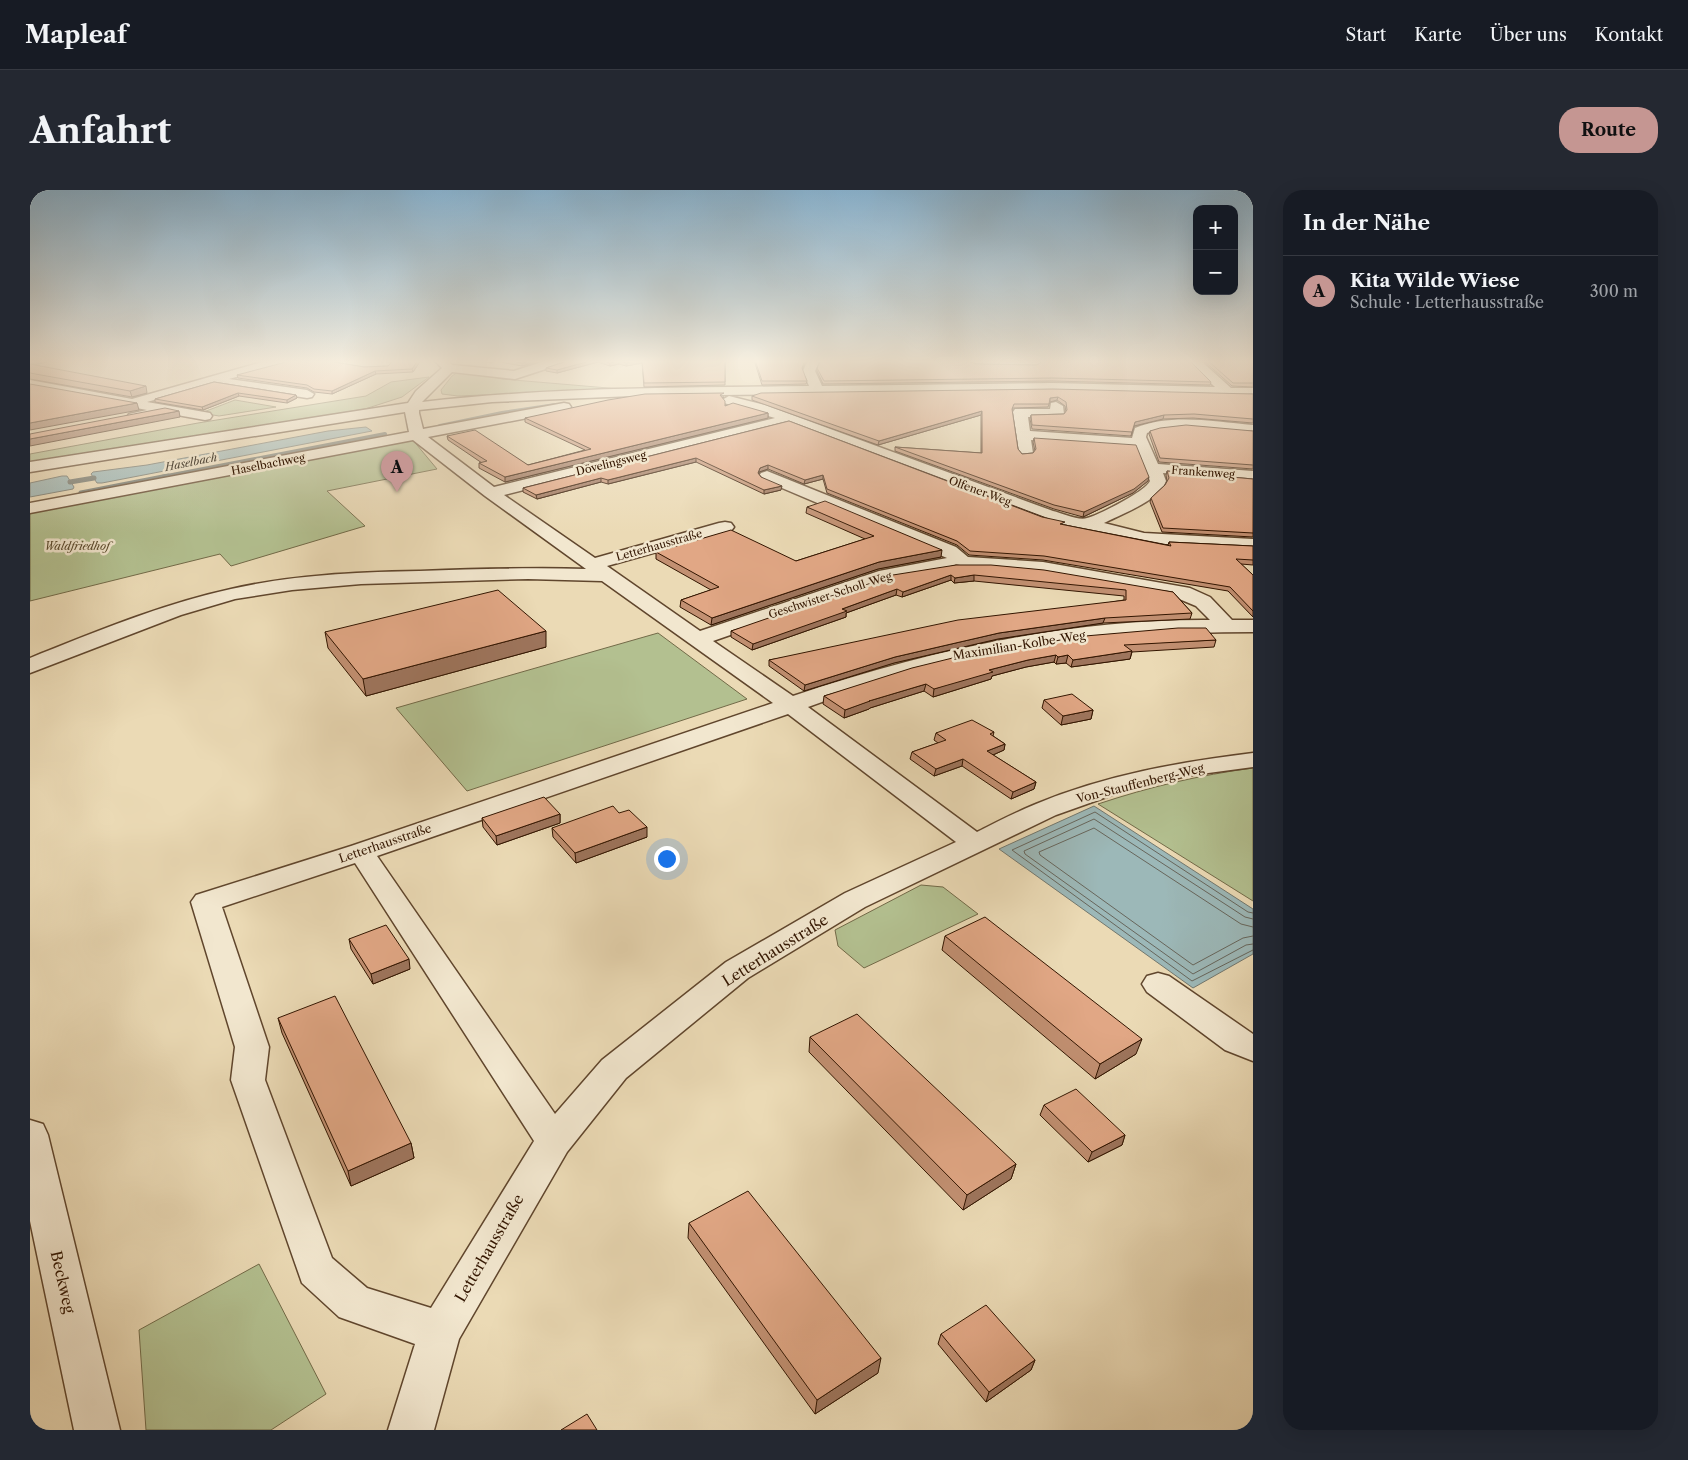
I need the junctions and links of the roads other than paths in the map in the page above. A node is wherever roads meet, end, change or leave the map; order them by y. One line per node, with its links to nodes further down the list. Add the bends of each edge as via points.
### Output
1 (128, 418): 8 (street)
2 (330, 418): 14 (street)
3 (413, 418): 11 (street)
4 (509, 418): 11 (street, Haselbachweg)
5 (787, 418): 7 (street, Olfener Weg)
6 (1021, 418): 10 (street)
7 (790, 419): 18 (street, Dövelingsweg); 20 (street, Olfener Weg, via 1006,501)
8 (119, 420)
9 (1253, 429): 12 (street, via 1162,424 1140,431)
10 (1023, 435): 12 (street); 13 (street)
11 (417, 436): 18 (street, Letterhausstraße); 19 (street, Haselbachweg)
12 (1141, 443): 15 (street)
13 (1026, 453)
14 (30, 467)
15 (1153, 468): 16 (street, Frankenweg); 20 (street, via 1158,481 1156,487)
16 (1253, 476)
17 (786, 484): 17 (street, Geschwister-Scholl-Weg, via 767,476 791,470 810,478); 23 (street, Geschwister-Scholl-Weg, via 950,551)
18 (491, 493): 24 (street, Letterhausstraße)
19 (30, 508)
20 (1087, 525): 22 (street, Olfener Weg, via 1144,538)
21 (725, 527): 24 (street, Letterhausstraße)
22 (1252, 535)
23 (964, 562): 25 (street, Geschwister-Scholl-Weg, via 1030,567 1173,590 1195,596 1209,605); 27 (street, Geschwister-Scholl-Weg, via 886,575)
24 (601, 569): 27 (street, Letterhausstraße); 28 (street, via 361,578 292,584 232,594 174,611)
25 (1226, 626): 26 (street, Maximilian-Kolbe-Weg); 29 (street, Maximilian-Kolbe-Weg, via 1113,631 975,650 872,677)
26 (1253, 626)
27 (698, 639): 29 (street, Letterhausstraße)
28 (30, 666)
29 (792, 706): 31 (street, Letterhausstraße); 32 (street, Letterhausstraße)
30 (1253, 760): 31 (street, Von-Stauffenberg-Weg, via 1186,769 1106,789 1047,809)
31 (976, 843): 36 (street, Letterhausstraße, via 855,900 737,970 614,1069)
32 (361, 852): 36 (street); 37 (street, Letterhausstraße, via 206,902 252,1047 248,1080 316,1270 354,1303)
33 (1158, 984): 34 (street, via 1237,1041)
34 (1253, 1048)
35 (30, 1135): 38 (street, Beckweg)
36 (554, 1141): 37 (street, Letterhausstraße)
37 (440, 1332): 39 (street, Letterhausstraße)
38 (97, 1430)
39 (411, 1430)

